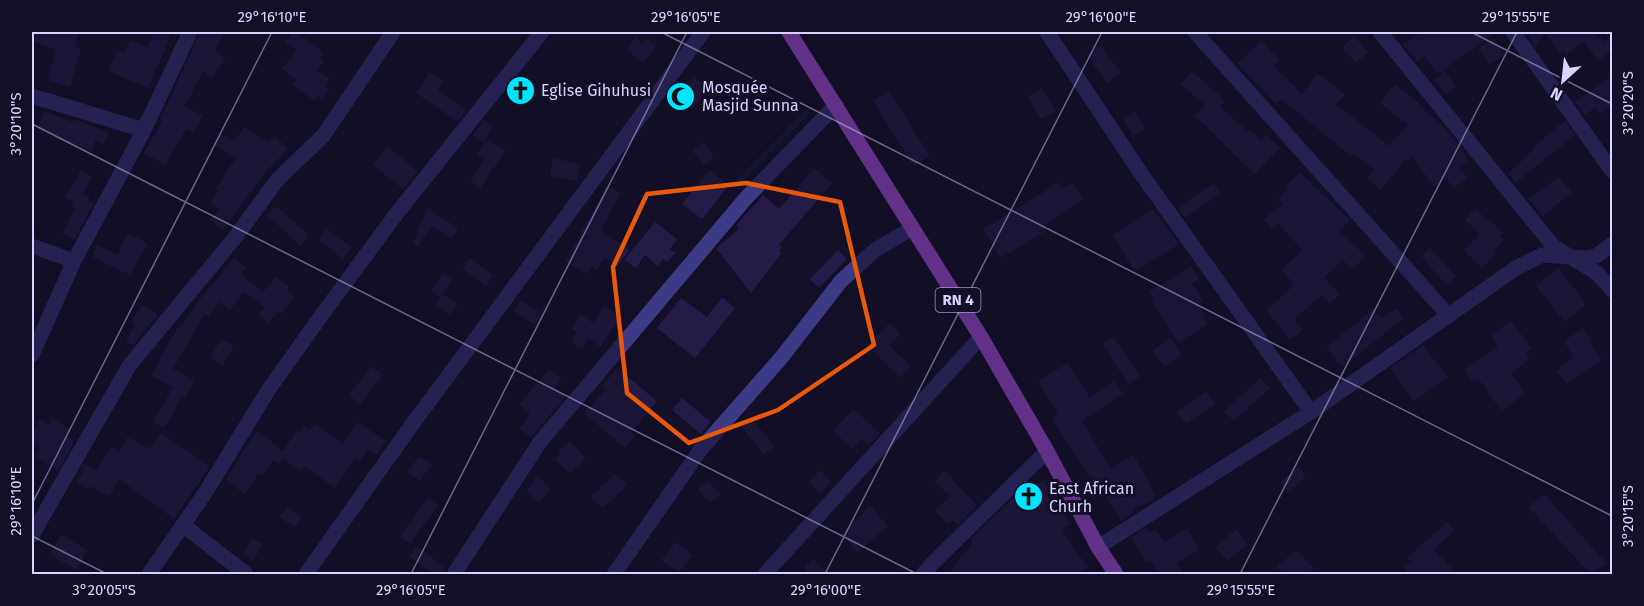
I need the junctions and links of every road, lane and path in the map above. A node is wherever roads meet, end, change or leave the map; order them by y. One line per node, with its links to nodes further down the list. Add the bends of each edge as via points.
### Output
1 (190, 32): 12 (street)
2 (393, 32): 26 (street, via 323,136 277,180 129,366)
3 (542, 32): 25 (street, via 328,306 269,389)
4 (703, 32): 31 (street)
5 (789, 32): 11 (main road, RN 4)
6 (1047, 32): 23 (street, via 1140,172)
7 (1195, 32): 20 (street)
8 (1380, 32): 17 (street, via 1554,247)
9 (1513, 32): 13 (street)
10 (32, 96): 12 (street)
11 (836, 105): 14 (main road, RN 4); 32 (street, via 746,198 540,442)
12 (144, 130): 18 (street)
13 (1612, 171)
14 (913, 228): 21 (main road, RN 4); 33 (street, via 875,250 841,281 781,358 700,449)
15 (1612, 244): 17 (street, via 1596,256)
16 (32, 246): 18 (street)
17 (1568, 257): 19 (street, via 1597,273); 20 (street, via 1542,255 1533,259)
18 (74, 261): 22 (street)
19 (1612, 290)
20 (1449, 316): 23 (street)
21 (981, 337): 24 (main road, RN 4); 34 (street)
22 (32, 355)
23 (1311, 412): 27 (street)
24 (1047, 451): 27 (main road, RN 4); 35 (street)
25 (183, 525): 29 (street); 30 (street)
26 (32, 535)
27 (1098, 546): 28 (main road, RN 4)
28 (1113, 573)
29 (149, 574)
30 (246, 574)
31 (306, 574)
32 (454, 574)
33 (614, 574)
34 (765, 574)
35 (923, 574)

